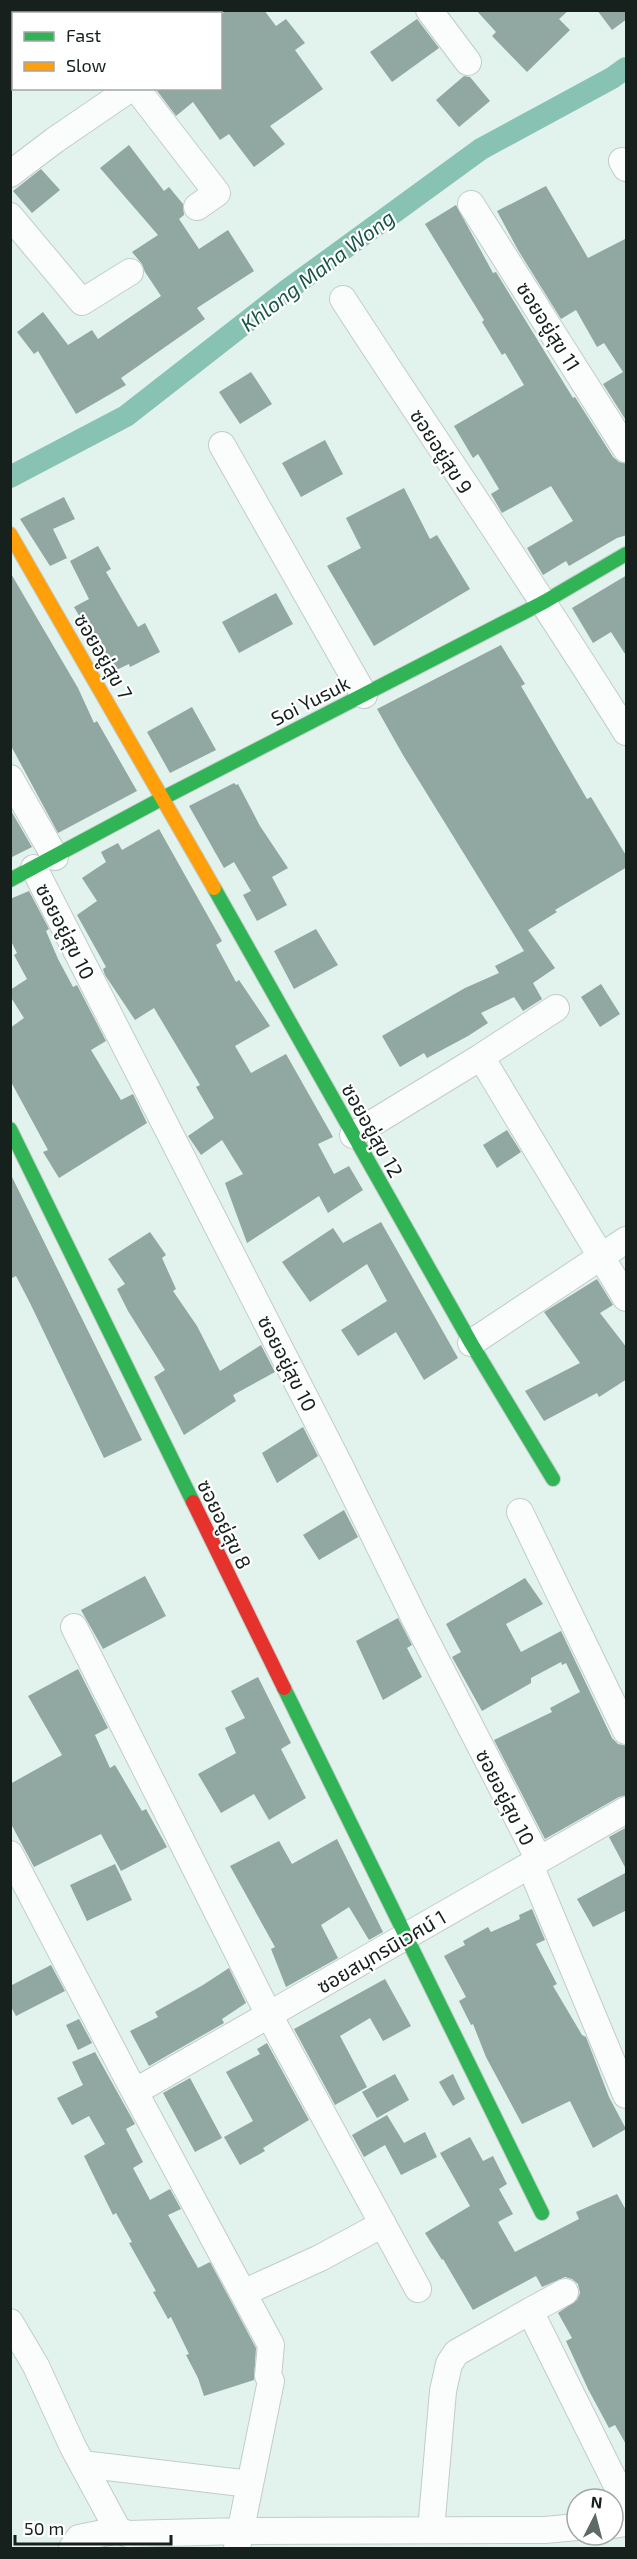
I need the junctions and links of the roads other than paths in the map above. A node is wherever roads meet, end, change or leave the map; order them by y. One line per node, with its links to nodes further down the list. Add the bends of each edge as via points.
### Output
1 (429, 10): 2 (street)
2 (468, 62)
3 (128, 90): 5 (street)
4 (138, 90): 7 (street, via 217,193)
5 (10, 174)
6 (471, 204): 12 (street, ซอยอยู่สุข 11)
7 (197, 207)
8 (10, 216): 9 (street, via 82,302)
9 (130, 272)
10 (343, 299): 15 (street, ซอยอยู่สุข 9)
11 (222, 445): 16 (street)
12 (627, 449)
13 (10, 534): 19 (street, ซอยอยู่สุข 7)
14 (627, 554): 15 (street, Soi Yusuk)
15 (544, 602): 16 (street, Soi Yusuk); 17 (street, ซอยอยู่สุข 9)
16 (364, 694): 19 (street, Soi Yusuk)
17 (627, 732)
18 (10, 778): 20 (street, ซอยอยู่สุข 10)
19 (163, 798): 20 (street, Soi Yusuk); 25 (street, ซอยอยู่สุข 12)
20 (44, 862): 21 (street, Soi Yusuk); 36 (street, ซอยอยู่สุข 10)
21 (10, 880)
22 (556, 1008): 23 (street)
23 (481, 1058): 25 (street); 27 (street)
24 (10, 1129): 37 (street, ซอยอยู่สุข 8)
25 (353, 1135): 29 (street, ซอยอยู่สุข 12)
26 (627, 1240): 27 (street)
27 (603, 1256): 28 (street); 29 (street)
28 (627, 1298)
29 (471, 1342): 30 (street, ซอยอยู่สุข 12)
30 (553, 1479)
31 (520, 1512): 33 (street)
32 (74, 1627): 38 (street)
33 (627, 1731)
34 (627, 1810): 36 (street, ซอยสมุทรนิเวศน์ 1)
35 (10, 1854): 39 (street)
36 (534, 1862): 37 (street, ซอยสมุทรนิเวศน์ 1); 40 (street, ซอยอยู่สุข 10)
37 (405, 1937): 38 (street, ซอยสมุทรนิเวศน์ 1); 41 (street, ซอยอยู่สุข 8)
38 (269, 2015): 39 (street, ซอยสมุทรนิเวศน์ 1); 42 (street)
39 (136, 2091): 45 (street)
40 (627, 2095)
41 (542, 2214)
42 (383, 2224): 43 (street); 45 (street)
43 (418, 2289)
44 (565, 2292): 46 (street)
45 (243, 2293): 49 (street, via 271,2345 271,2380)
46 (530, 2311): 50 (street); 52 (street, via 456,2353 449,2364 443,2391)
47 (10, 2322): 48 (street, via 36,2366)
48 (82, 2464): 49 (street); 51 (street)
49 (250, 2484): 55 (street)
50 (627, 2504)
51 (118, 2530): 55 (street, via 128,2534); 56 (street, via 79,2538)
52 (431, 2530): 54 (street); 55 (street)
53 (565, 2530): 54 (street)
54 (509, 2539)
55 (239, 2540)
56 (72, 2548)

